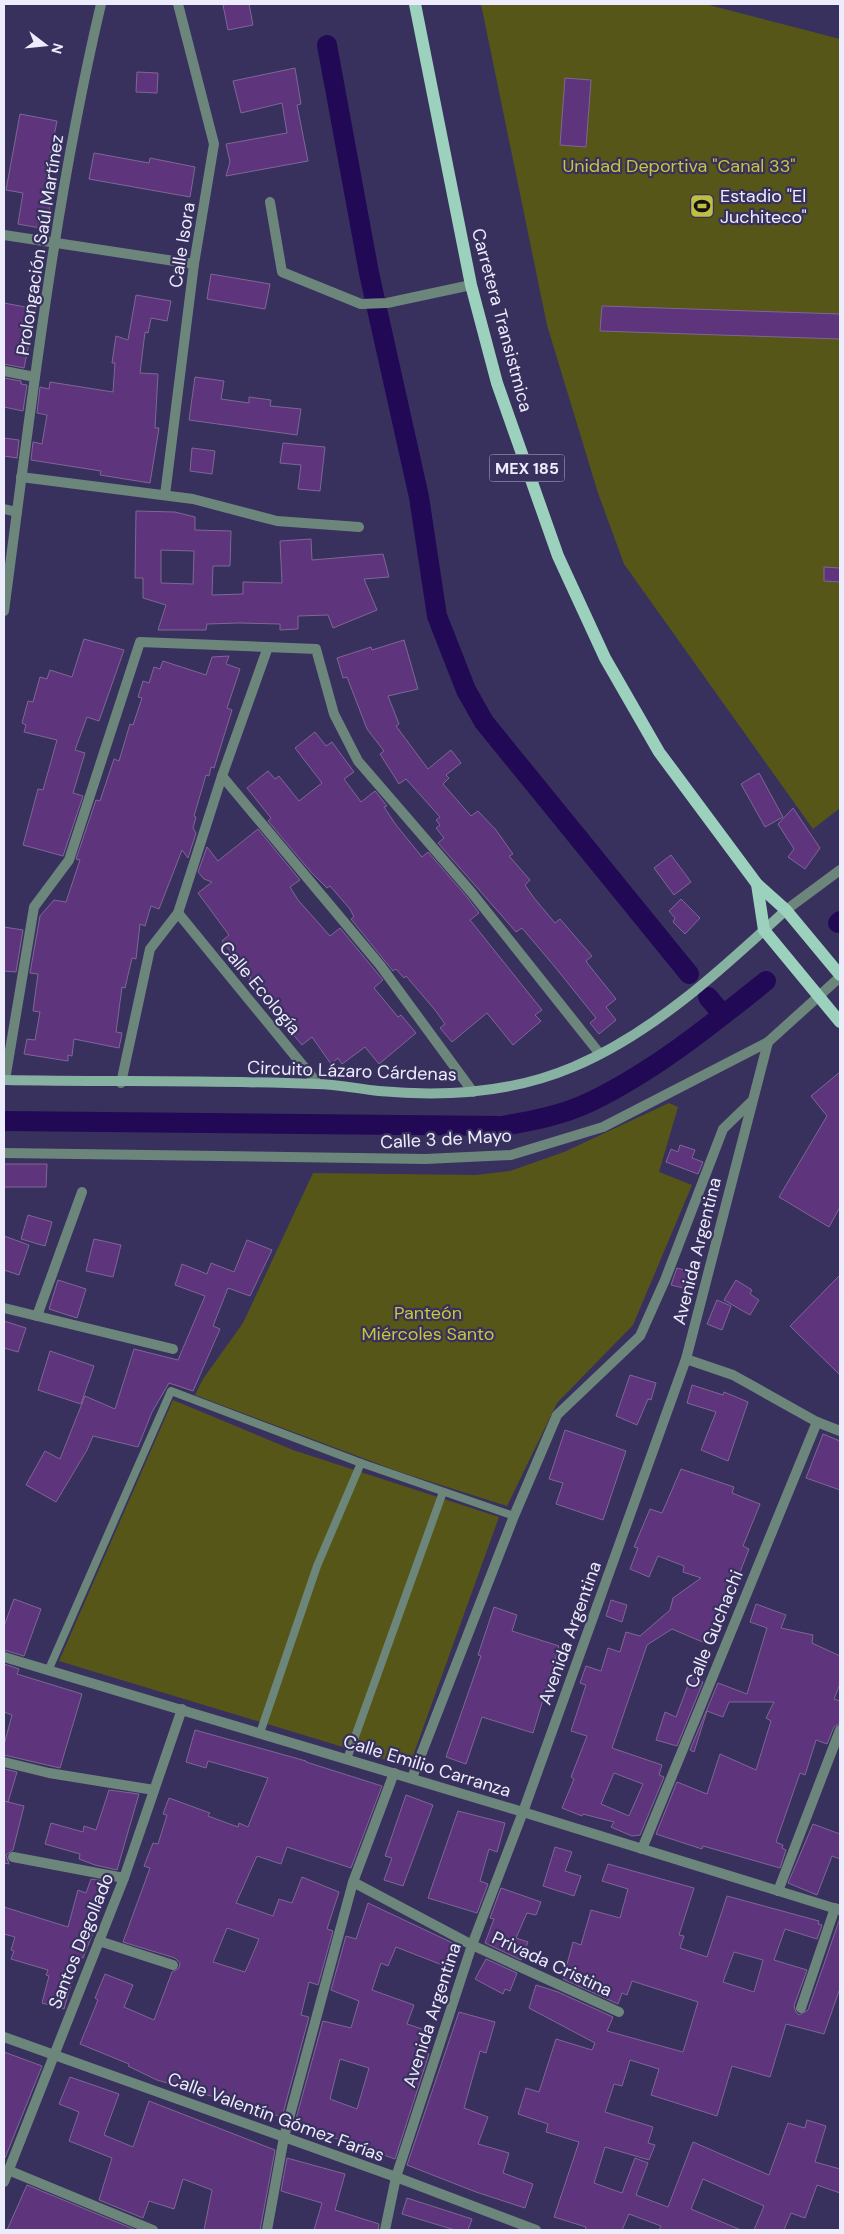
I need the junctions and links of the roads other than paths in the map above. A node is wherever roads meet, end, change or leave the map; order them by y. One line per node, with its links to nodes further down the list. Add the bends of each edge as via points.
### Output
1 (101, 4): 6 (street, Prolongación Saúl Martínez)
2 (178, 4): 7 (street, Calle Isora, via 214,144)
3 (415, 4): 8 (main road, Carretera Transistmica / MEX 185)
4 (270, 202): 8 (street, via 282,272 361,304)
5 (4, 235): 6 (street)
6 (54, 242): 7 (street); 10 (street, Prolongación Saúl Martínez)
7 (194, 264): 12 (street, Calle Isora)
8 (471, 285): 20 (main road, Carretera Transistmica / MEX 185, via 497,382 558,556 605,658 659,752)
9 (4, 371): 10 (street)
10 (35, 377): 11 (street, Prolongación Saúl Martínez)
11 (21, 476): 12 (street); 14 (street, Prolongación Saúl Martínez)
12 (165, 495): 15 (street, via 193,498 278,520)
13 (4, 509): 14 (street)
14 (17, 512): 16 (street, Prolongación Saúl Martínez)
15 (360, 527)
16 (4, 611)
17 (268, 647): 18 (street); 28 (street, via 316,649 334,714 358,761 472,893); 29 (street, via 140,642 69,860 34,907)
18 (222, 776): 22 (street); 32 (street, via 380,965)
19 (840, 870): 21 (street, Circuito Lázaro Cárdenas)
20 (757, 884): 21 (main road, MEX 185); 23 (main road, MEX 185)
21 (786, 910): 23 (main road, Circuito Lázaro Cárdenas); 24 (main road, MEX 185)
22 (178, 913): 30 (street, via 150,949); 31 (street, Calle Ecología)
23 (764, 930): 25 (main road); 28 (main road, Circuito Lázaro Cárdenas, via 690,996)
24 (839, 974): 25 (street, Calle 3 de Mayo)
25 (817, 993): 26 (main road); 27 (street, Calle 3 de Mayo)
26 (840, 1022)
27 (768, 1042): 33 (street, Avenida Argentina); 34 (street, Calle 3 de Mayo, via 603,1126 511,1155 425,1159)
28 (600, 1054): 32 (main road, Circuito Lázaro Cárdenas, via 527,1083)
29 (4, 1080): 30 (main road, Circuito Lázaro Cárdenas)
30 (121, 1083): 31 (main road, Circuito Lázaro Cárdenas)
31 (318, 1084): 32 (main road, Circuito Lázaro Cárdenas, via 423,1094)
32 (473, 1092)
33 (751, 1102): 39 (street, Avenida Argentina); 44 (street, via 722,1129 665,1280 640,1336 557,1415)
34 (4, 1153)
35 (82, 1192): 37 (street)
36 (4, 1308): 37 (street)
37 (37, 1316): 38 (street)
38 (173, 1349)
39 (686, 1359): 40 (street, via 733,1375); 55 (street, Avenida Argentina)
40 (817, 1422): 41 (street); 56 (street, Calle Guchachi)
41 (840, 1431)
42 (361, 1463): 43 (lane); 46 (lane, via 171,1392); 49 (lane, via 317,1566)
43 (442, 1492): 44 (lane); 50 (lane)
44 (514, 1516): 53 (street)
45 (4, 1657): 46 (street, Calle Emilio Carranza)
46 (48, 1671): 47 (street, Calle Emilio Carranza)
47 (182, 1709): 49 (street, Calle Emilio Carranza); 54 (street, Santos Degollado)
48 (840, 1730): 60 (street)
49 (260, 1732): 50 (street, Calle Emilio Carranza)
50 (347, 1759): 52 (street, Calle Emilio Carranza)
51 (4, 1762): 54 (street, via 49,1773)
52 (394, 1773): 53 (street, Calle Emilio Carranza); 59 (street)
53 (412, 1778): 55 (street, Calle Emilio Carranza)
54 (154, 1790): 58 (street, Santos Degollado)
55 (523, 1812): 56 (street, Calle Emilio Carranza); 63 (street, Avenida Argentina)
56 (642, 1849): 60 (street, Calle Emilio Carranza)
57 (12, 1857): 58 (street)
58 (124, 1878): 62 (street, Santos Degollado)
59 (352, 1882): 63 (street, Privada Cristina); 69 (street)
60 (778, 1891): 61 (street, Calle Emilio Carranza)
61 (838, 1909): 65 (street)
62 (99, 1941): 64 (street); 68 (street, Santos Degollado)
63 (472, 1945): 66 (street, Privada Cristina); 71 (street, Avenida Argentina)
64 (174, 1966)
65 (801, 2008)
66 (619, 2012)
67 (4, 2037): 68 (street, Calle Valentín Gómez Farías)
68 (53, 2055): 69 (street, Calle Valentín Gómez Farías); 70 (street, Santos Degollado)
69 (284, 2137): 71 (street, Calle Valentín Gómez Farías); 74 (street)
70 (8, 2170): 72 (street, Santos Degollado); 73 (street)
71 (396, 2177): 75 (street, Avenida Argentina); 76 (street, Calle Valentín Gómez Farías)
72 (4, 2182)
73 (153, 2230)
74 (267, 2230)
75 (385, 2230)
76 (536, 2230)

